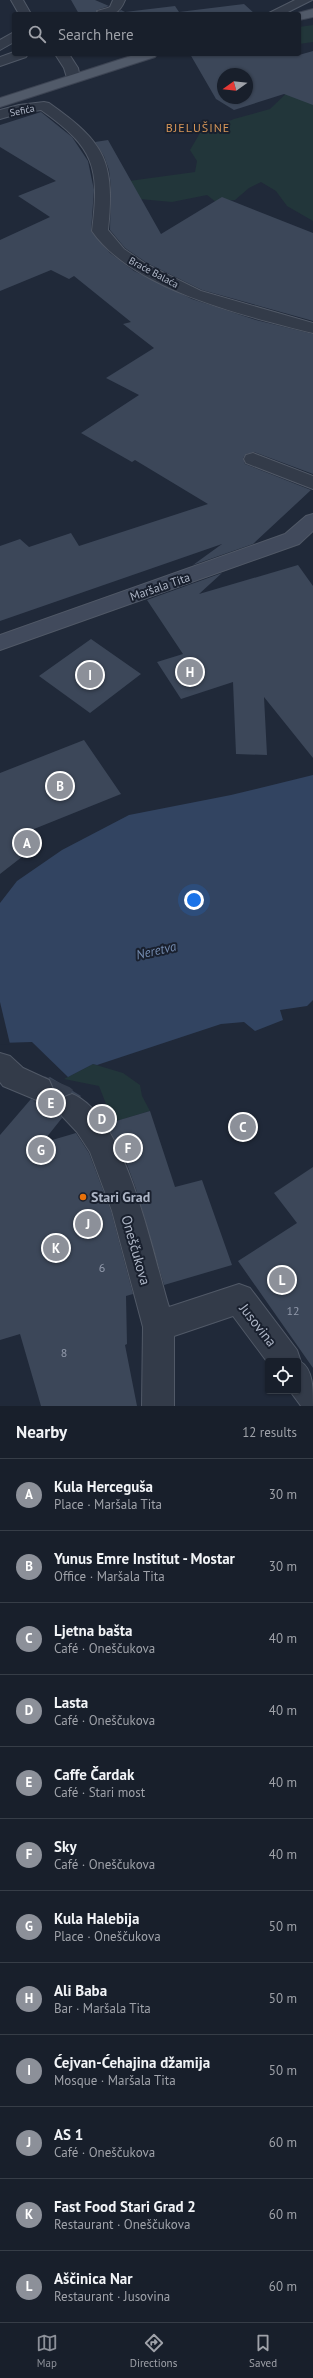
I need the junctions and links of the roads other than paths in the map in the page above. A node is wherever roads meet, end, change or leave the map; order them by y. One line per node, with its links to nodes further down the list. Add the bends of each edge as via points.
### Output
1 (17, 0): 3 (street)
2 (306, 0): 4 (street)
3 (24, 12)
4 (278, 12)
5 (313, 13): 6 (main road)
6 (301, 16)
7 (12, 37): 8 (street)
8 (0, 46)
9 (16, 56): 12 (street)
10 (63, 56): 13 (street)
11 (144, 56): 13 (main road)
12 (0, 62)
13 (77, 77): 14 (main road)
14 (0, 103)
15 (44, 106): 16 (street, Sefića, via 19,109); 17 (street, Braće Balaća, via 61,117 92,150 102,172 100,230 118,252 140,267 195,294)
16 (0, 115)
17 (313, 328)
18 (253, 459): 19 (street)
19 (313, 483)
20 (313, 520): 21 (street, Maršala Tita, via 292,538)
21 (0, 643)
22 (0, 1065): 23 (street, via 13,1077)
23 (39, 1089)
24 (72, 1107): 25 (street, Oneščukova, via 94,1131 114,1173)
25 (158, 1326): 26 (street, Jusovina, via 239,1299); 29 (street, Oneščukova)
26 (284, 1358)
27 (301, 1380): 28 (street)
28 (313, 1396)
29 (158, 1406)

